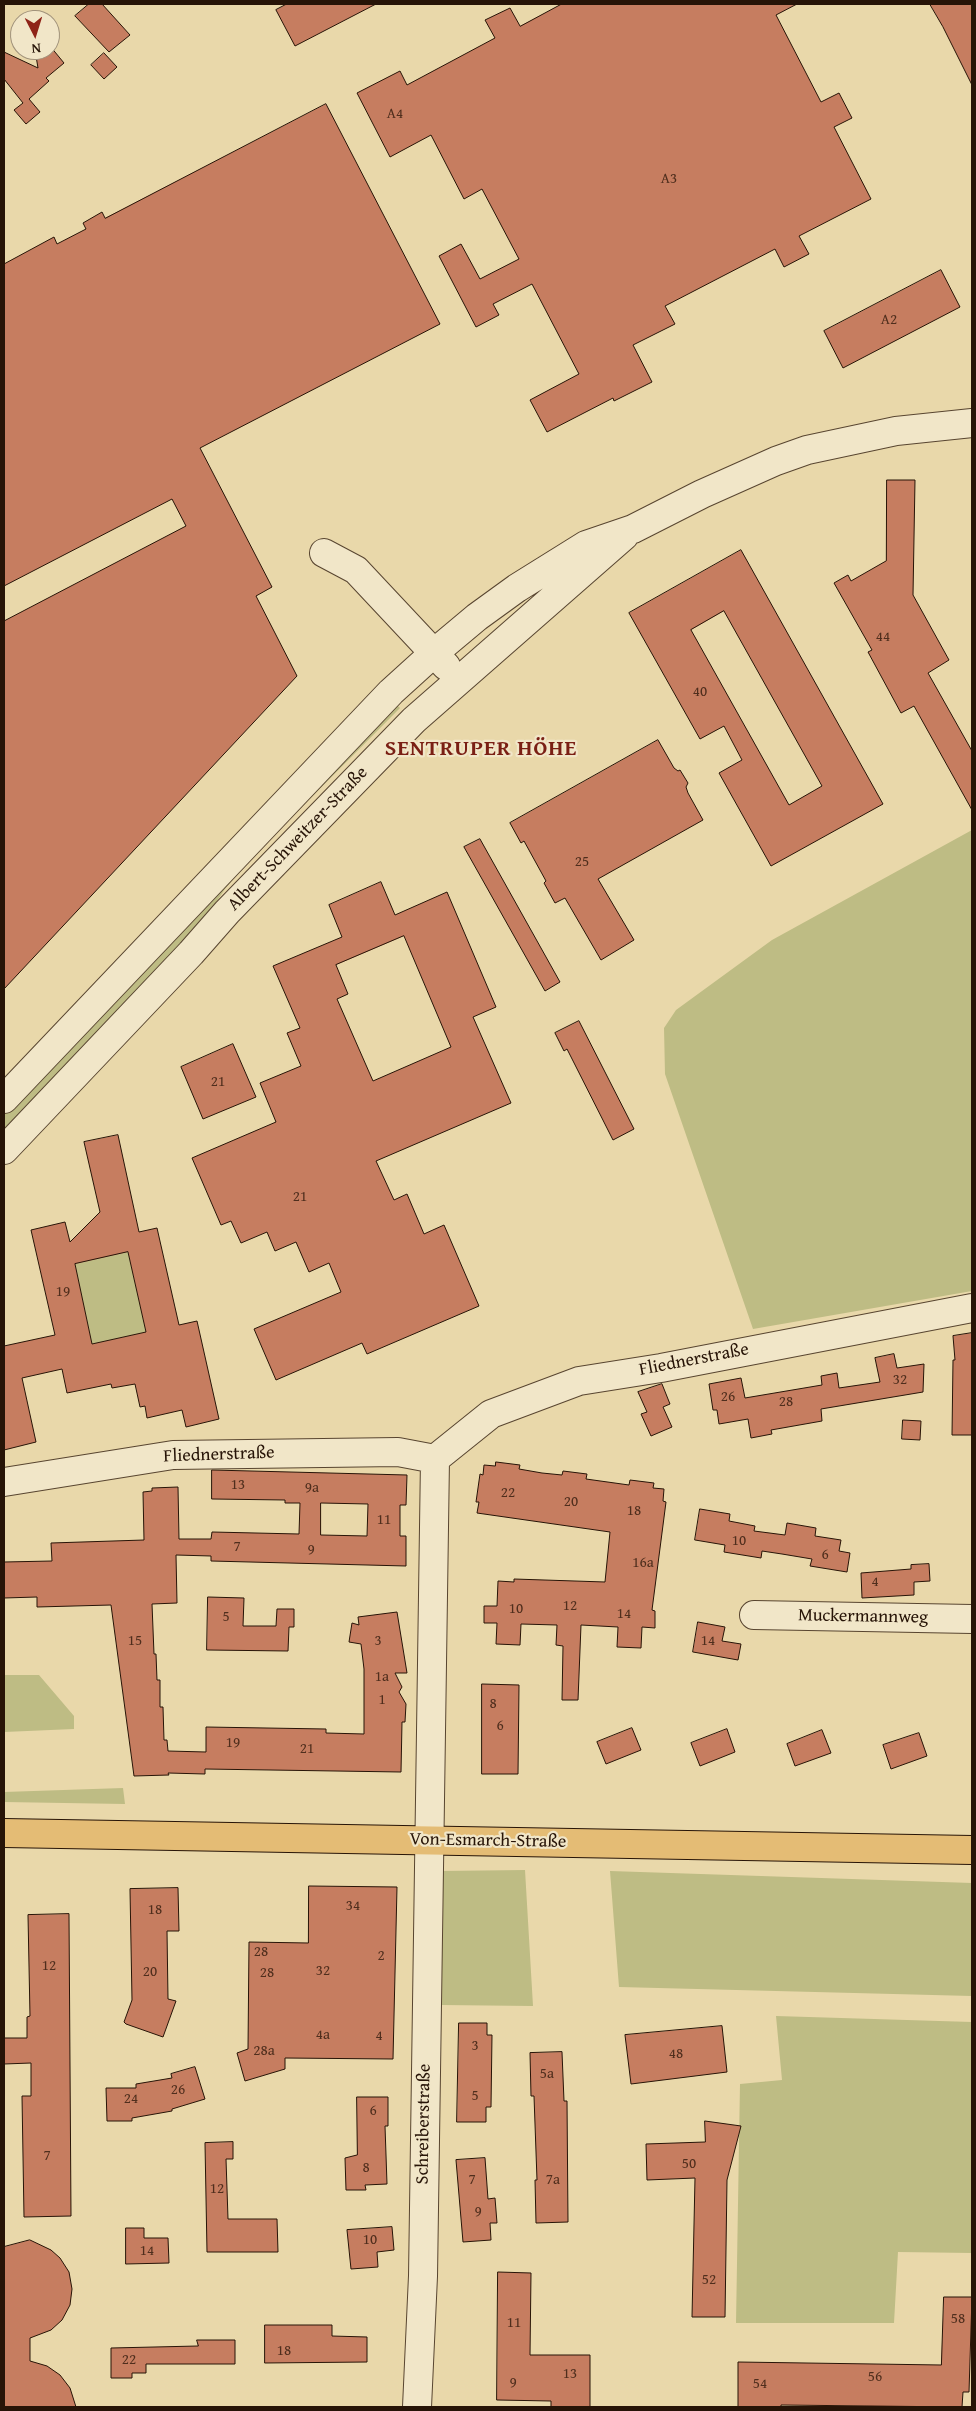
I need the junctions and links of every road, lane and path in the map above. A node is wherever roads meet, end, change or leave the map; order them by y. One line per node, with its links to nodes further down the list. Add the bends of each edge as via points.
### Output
1 (972, 423): 2 (street, Albert-Schweitzer-Straße, via 896,431 807,450 702,494)
2 (633, 529): 4 (street, Albert-Schweitzer-Straße, via 586,545 544,570); 5 (street, Albert-Schweitzer-Straße)
3 (324, 553): 4 (street, via 356,570)
4 (434, 652): 5 (street); 6 (street, Albert-Schweitzer-Straße, via 391,692)
5 (459, 680): 7 (street, Albert-Schweitzer-Straße, via 414,720 240,898 191,954)
6 (4, 1099)
7 (4, 1150)
8 (972, 1308): 9 (street, Fliednerstraße, via 579,1381 491,1414)
9 (435, 1459): 10 (street, Fliednerstraße, via 398,1452 173,1455); 14 (street)
10 (4, 1482)
11 (754, 1615): 12 (street, Muckermannweg)
12 (972, 1619)
13 (4, 1833): 14 (main road, Von-Esmarch-Straße)
14 (429, 1840): 15 (main road, Von-Esmarch-Straße); 16 (street, Schreiberstraße, via 423,2276)
15 (972, 1850)
16 (417, 2407)

